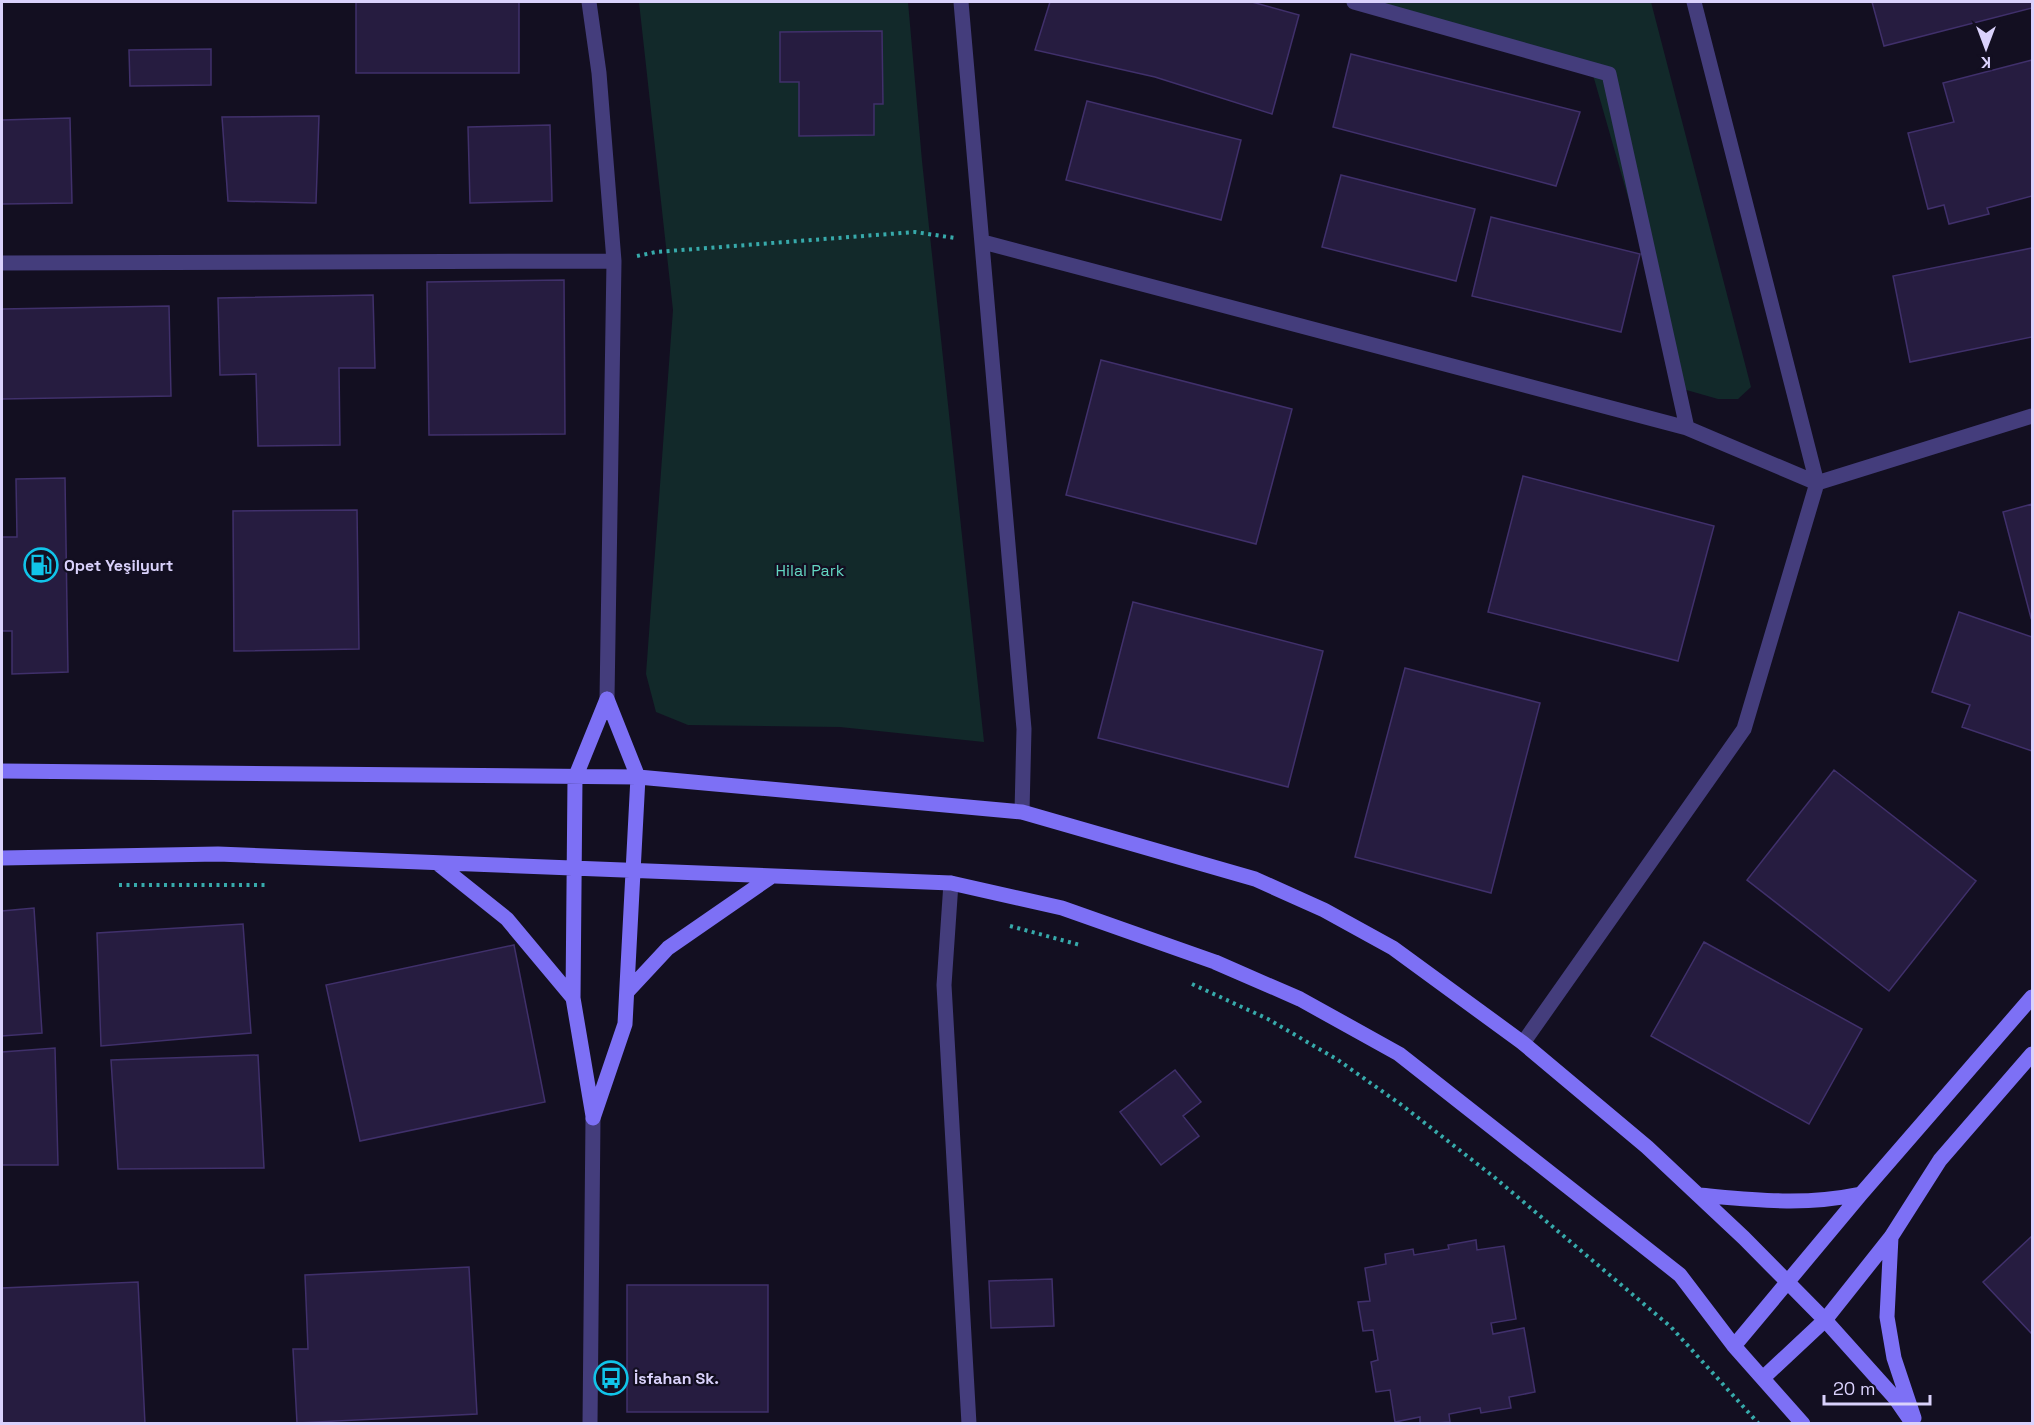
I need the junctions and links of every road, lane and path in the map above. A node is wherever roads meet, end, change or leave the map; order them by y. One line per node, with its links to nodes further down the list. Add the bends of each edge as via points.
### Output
1 (589, 2): 6 (street, via 599,73)
2 (961, 2): 5 (street)
3 (1354, 2): 9 (street, via 1609,74)
4 (1694, 2): 10 (street)
5 (983, 242): 6 (path, via 915,232 656,252); 9 (street); 15 (street, via 1024,729)
6 (614, 261): 7 (street); 11 (street)
7 (2, 263)
8 (2032, 416): 10 (street)
9 (1687, 428): 10 (street)
10 (1817, 483): 25 (street, via 1744,729)
11 (608, 699): 13 (main road); 14 (main road)
12 (2, 771): 14 (main road)
13 (638, 777): 14 (main road); 15 (main road); 19 (main road)
14 (575, 778): 18 (main road)
15 (1022, 812): 25 (main road, via 1255,879 1324,909 1393,948)
16 (2, 858): 17 (main road, via 218,854)
17 (437, 863): 18 (main road); 24 (main road, via 507,919)
18 (573, 868): 19 (main road); 24 (main road)
19 (633, 870): 20 (main road); 22 (main road)
20 (772, 876): 21 (main road); 22 (main road, via 668,948)
21 (951, 884): 33 (main road, via 1062,908 1215,962 1300,999 1399,1053 1680,1275); 36 (street, via 944,985)
22 (627, 993): 27 (main road, via 625,1024)
23 (2032, 997): 28 (main road)
24 (573, 998): 27 (main road)
25 (1523, 1043): 29 (main road)
26 (2032, 1054): 30 (main road, via 1941,1160)
27 (593, 1118): 35 (street)
28 (1861, 1194): 29 (main road, via 1823,1202); 31 (main road)
29 (1699, 1195): 31 (main road)
30 (1892, 1237): 32 (main road); 38 (main road, via 1887,1317 1894,1358)
31 (1789, 1282): 32 (main road); 33 (main road)
32 (1825, 1320): 34 (main road); 38 (main road)
33 (1734, 1346): 34 (main road)
34 (1763, 1378): 37 (main road)
35 (590, 1424)
36 (969, 1424)
37 (1803, 1424)
38 (1914, 1424)

